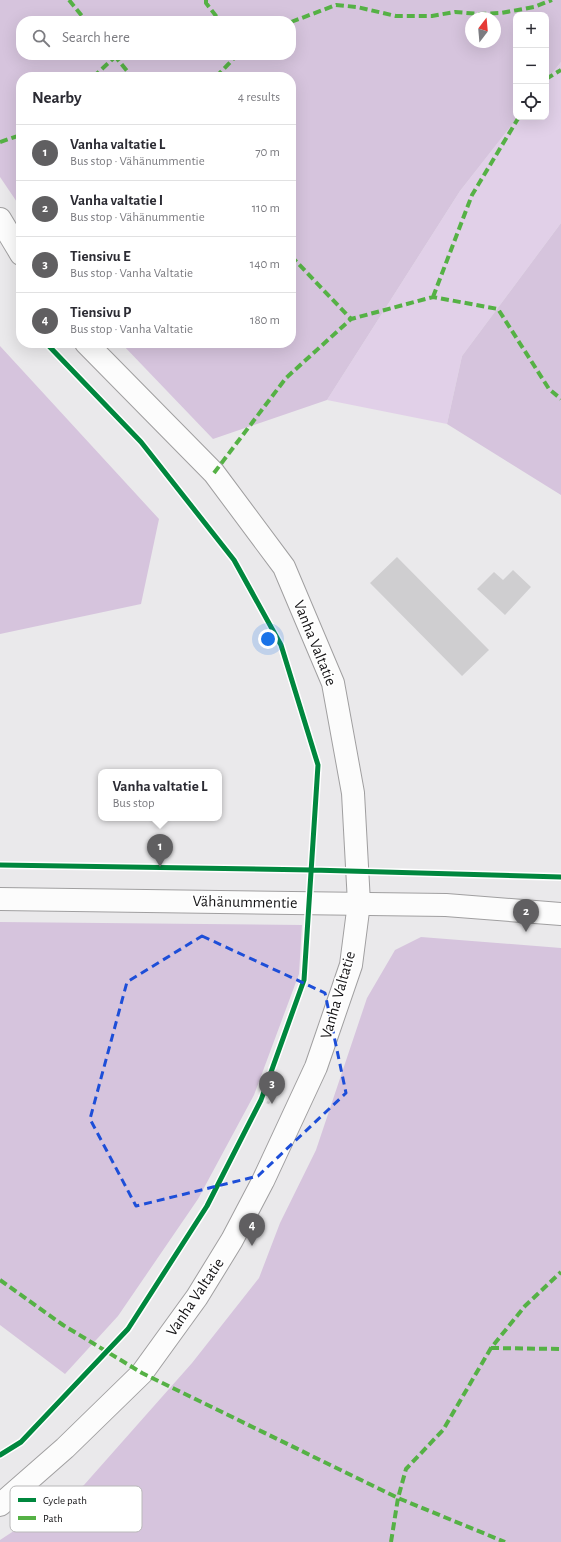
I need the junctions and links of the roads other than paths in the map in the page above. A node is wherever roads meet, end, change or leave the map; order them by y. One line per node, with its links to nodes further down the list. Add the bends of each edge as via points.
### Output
1 (0, 219): 2 (street)
2 (16, 246)
3 (91, 348): 5 (street, Vanha Valtatie, via 214,473 284,567 333,683 353,793)
4 (0, 899): 5 (street, Vähänummentie)
5 (359, 903): 6 (street, Vähänummentie, via 446,905); 7 (street, Vanha Valtatie, via 351,965 316,1067 263,1181 232,1240 197,1297 142,1373)
6 (561, 914)
7 (22, 1486)
8 (10, 1496): 9 (street, Vanha Valtatie)
9 (0, 1505)

